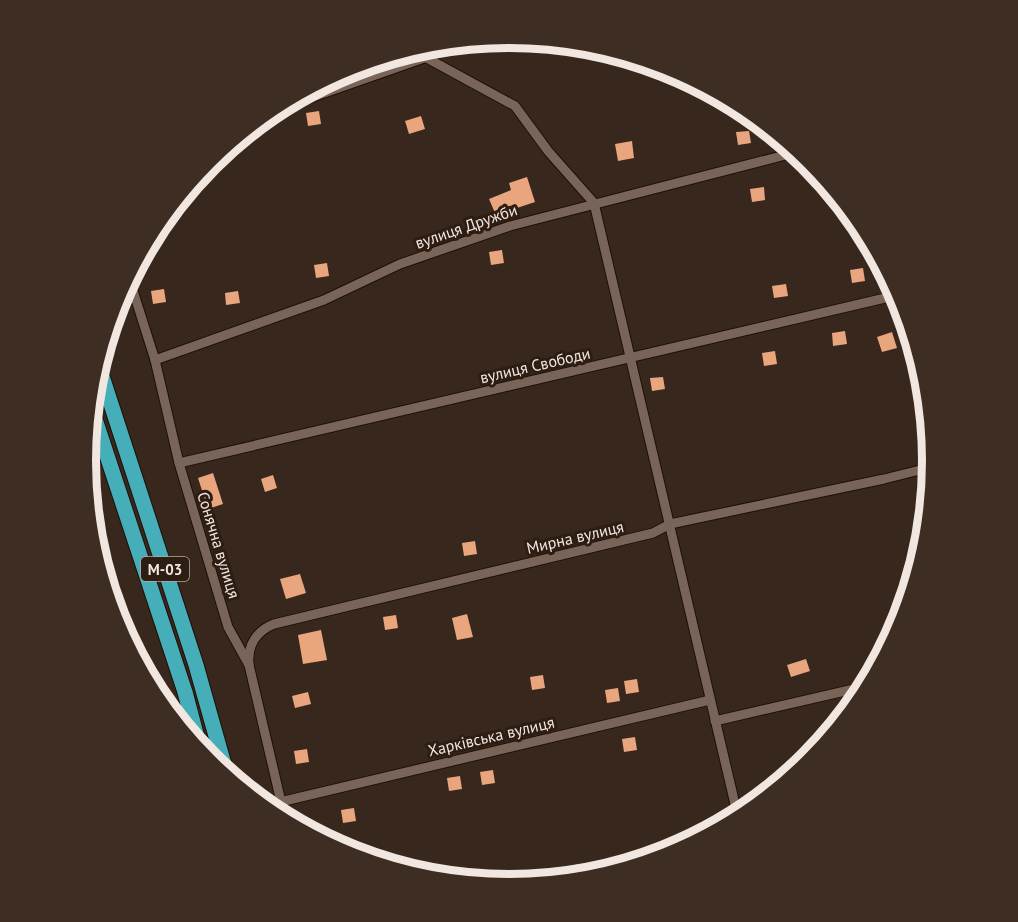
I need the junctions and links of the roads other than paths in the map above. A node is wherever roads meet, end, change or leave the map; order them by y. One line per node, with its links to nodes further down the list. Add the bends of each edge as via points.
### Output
1 (427, 57): 2 (street); 4 (street, via 515,105 548,151)
2 (318, 95)
3 (786, 155): 4 (street, вулиця Дружби)
4 (594, 203): 7 (street); 8 (street, вулиця Дружби, via 510,226 400,264 324,300)
5 (133, 291): 8 (street, Сонячна вулиця)
6 (888, 297): 7 (street, вулиця Свободи)
7 (631, 359): 11 (street, вулиця Свободи); 13 (street)
8 (155, 360): 11 (street, Сонячна вулиця)
9 (104, 382): 19 (highway, М-03)
10 (98, 427): 18 (highway, М-03)
11 (179, 463): 14 (street, Сонячна вулиця, via 228,627)
12 (922, 469): 13 (street, Мирна вулиця)
13 (670, 524): 14 (street, Мирна вулиця, via 654,533 274,624 254,640); 16 (street)
14 (249, 665): 20 (street, Сонячна вулиця)
15 (852, 689): 17 (street)
16 (710, 700): 17 (street); 20 (street, Харківська вулиця)
17 (715, 721): 21 (street)
18 (195, 729)
19 (222, 758)
20 (280, 802)
21 (735, 806)

